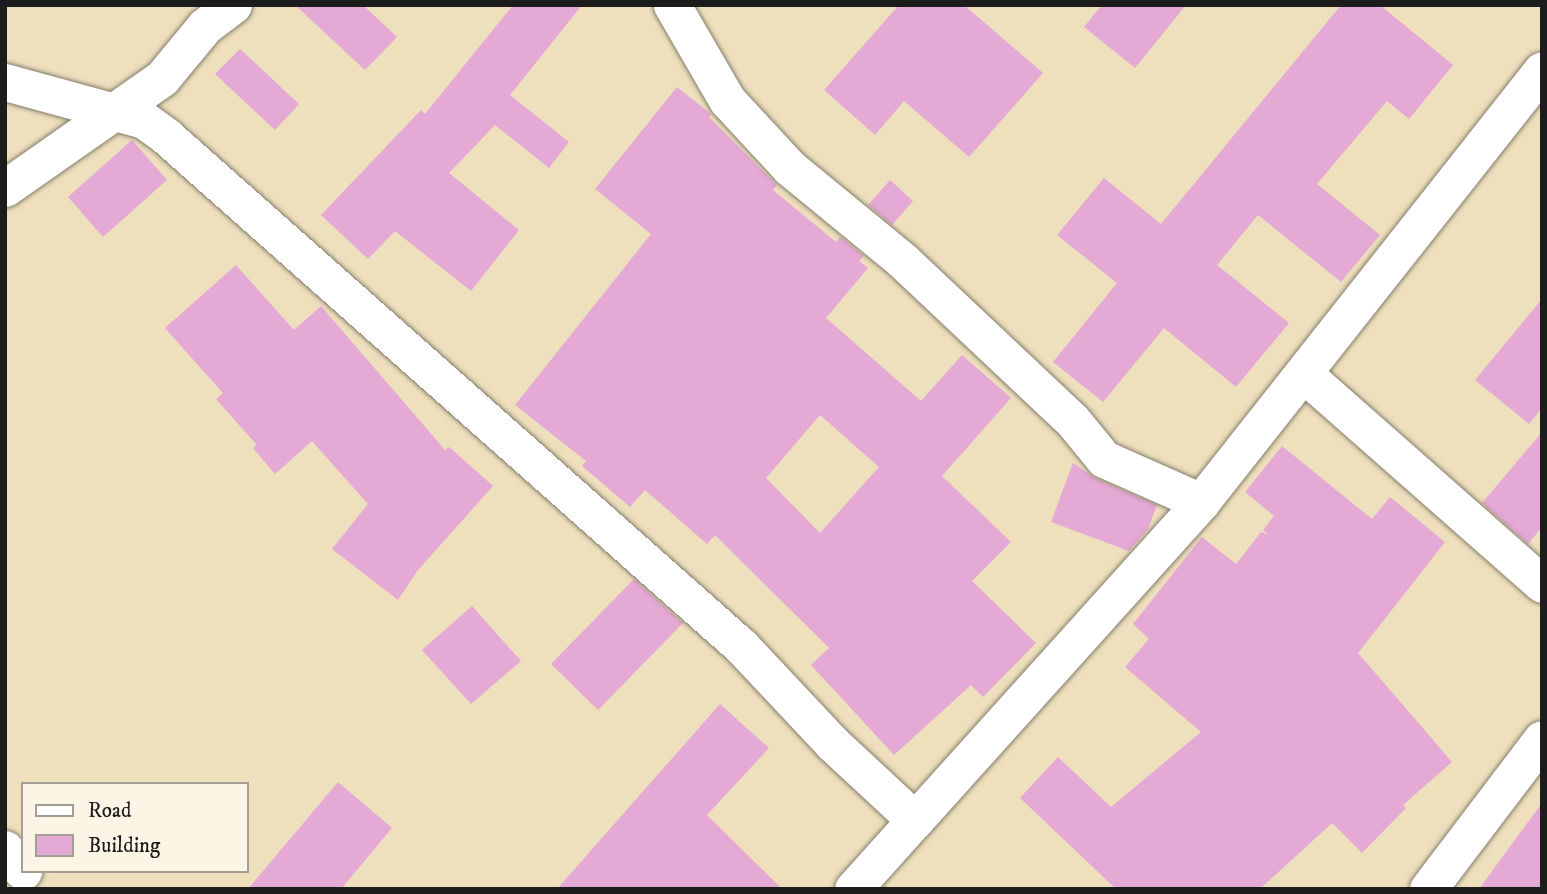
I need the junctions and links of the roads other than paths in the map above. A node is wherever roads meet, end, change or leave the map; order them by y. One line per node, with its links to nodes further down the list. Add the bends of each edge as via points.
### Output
1 (233, 5): 5 (street, via 205,26 162,78)
2 (672, 5): 8 (street, via 727,100 790,168 902,260 1072,420 1104,459)
3 (1542, 70): 7 (street)
4 (5, 82): 5 (street)
5 (114, 110): 6 (street); 11 (street, via 144,120 167,137 741,646 832,743)
6 (5, 188)
7 (1304, 374): 8 (street); 9 (street)
8 (1200, 502): 11 (street)
9 (1542, 584)
10 (1542, 739): 17 (street)
11 (915, 820): 16 (street)
12 (5, 850): 13 (highway)
13 (21, 869)
14 (25, 873): 15 (highway)
15 (37, 889)
16 (853, 889)
17 (1428, 889)

